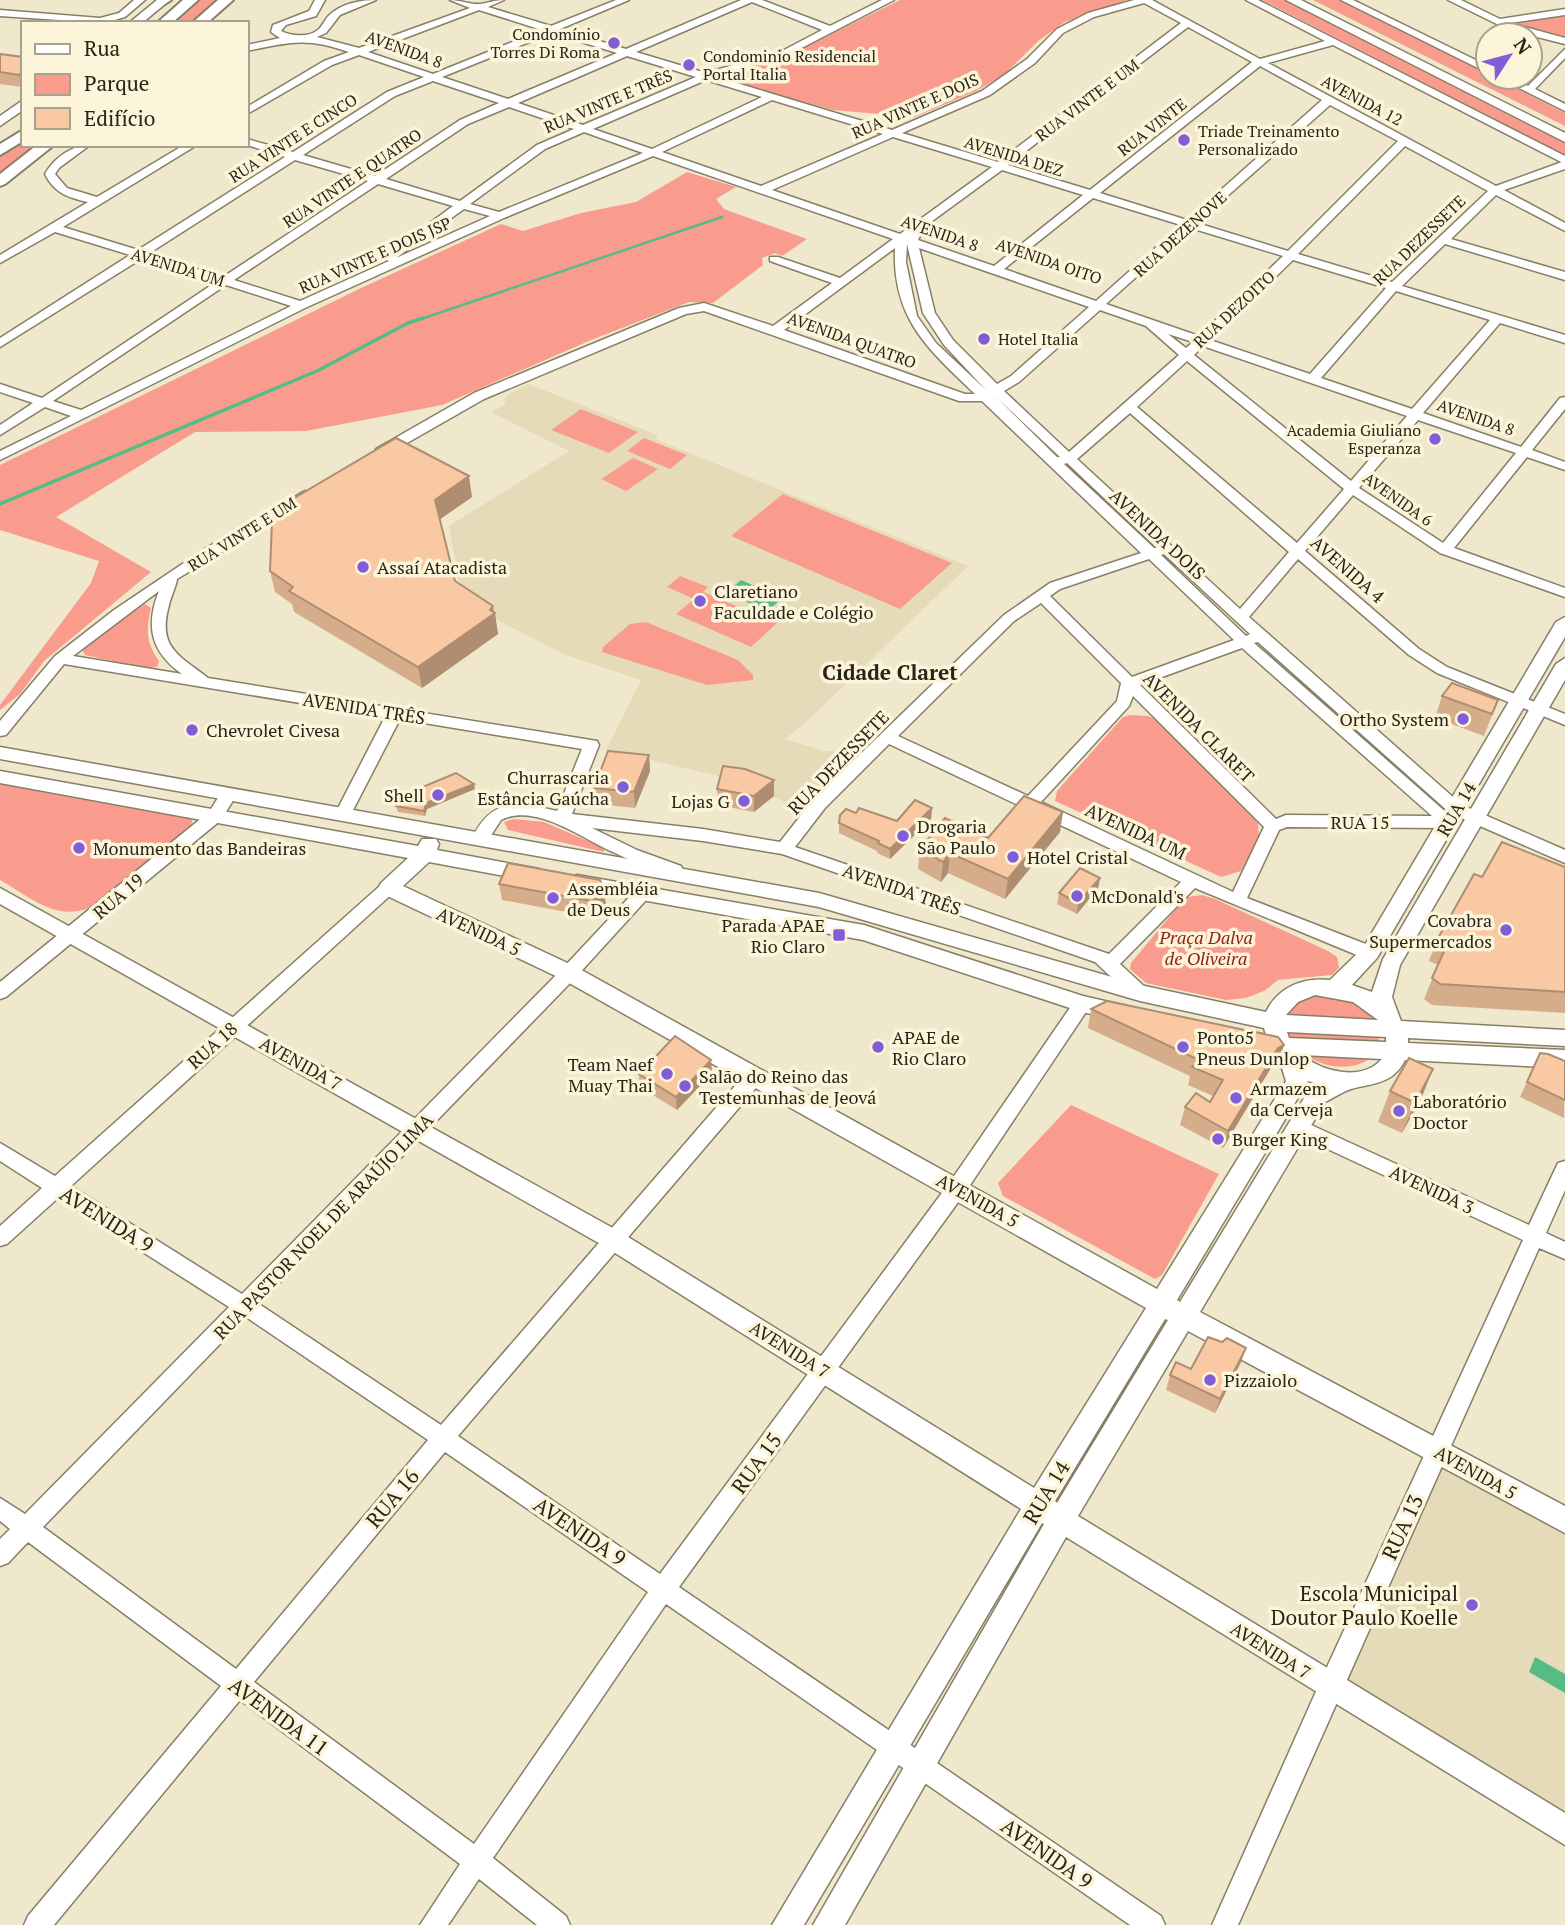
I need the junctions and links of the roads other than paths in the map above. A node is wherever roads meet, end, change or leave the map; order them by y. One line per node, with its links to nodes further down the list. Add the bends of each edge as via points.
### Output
1 (140, 0): 21 (street, via 122,15 100,21)
2 (164, 0): 22 (main road)
3 (191, 0): 23 (highway)
4 (226, 0): 24 (highway)
5 (371, 0): 19 (street)
6 (455, 0): 18 (street, AVENIDA DEZ)
7 (499, 0): 18 (street)
8 (624, 0): 29 (street, RUA VINTE E CINCO)
9 (751, 0): 30 (street); 38 (street, RUA VINTE E QUATRO)
10 (890, 0): 30 (street, RUA VINTE E TRÊS)
11 (1145, 0): 27 (street, AVENIDA 12); 57 (street, RUA VINTE E DOIS, via 1091,15 1060,31 1031,61 986,93)
12 (1251, 0): 34 (street)
13 (1292, 0): 58 (main road)
14 (1304, 0): 54 (main road)
15 (1346, 0): 40 (street)
16 (1453, 0): 25 (street)
17 (319, 4): 19 (street); 32 (street, via 309,18 291,19 276,27 278,34)
18 (479, 8): 29 (street, AVENIDA DEZ); 36 (street)
19 (344, 9): 28 (street)
20 (1565, 12): 26 (street)
21 (0, 13)
22 (138, 21)
23 (166, 21)
24 (201, 21)
25 (1496, 21)
26 (1505, 21)
27 (1187, 23): 39 (street, AVENIDA 12); 69 (street, RUA VINTE E UM)
28 (325, 26): 32 (street, via 319,33); 36 (street)
29 (552, 30): 38 (street, AVENIDA DEZ); 42 (street, RUA VINTE E CINCO)
30 (831, 30): 43 (street, RUA VINTE E TRÊS, via 787,52)
31 (1544, 36): 33 (street)
32 (297, 38): 35 (street); 36 (street, AVENIDA 8)
33 (1565, 41)
34 (1334, 42): 39 (street, RUA VINTE); 68 (street)
35 (248, 48)
36 (362, 49): 42 (street, AVENIDA 8); 50 (street, via 312,71)
37 (1565, 52): 41 (street)
38 (628, 53): 43 (street, AVENIDA DEZ); 46 (street, RUA VINTE E QUATRO)
39 (1259, 62): 47 (street, AVENIDA 12); 74 (street, RUA VINTE)
40 (1474, 63)
41 (1544, 74)
42 (436, 75): 46 (street, AVENIDA 8); 67 (street, RUA VINTE E CINCO, via 383,99)
43 (705, 77): 45 (street, AVENIDA DEZ); 52 (street, RUA VINTE E TRÊS)
44 (1531, 91): 49 (street)
45 (769, 98): 57 (street, AVENIDA DEZ); 65 (street, RUA VINTE E DOIS JSP)
46 (510, 100): 52 (street); 53 (street, AVENIDA 8); 70 (street, RUA VINTE E QUATRO, via 464,122)
47 (1329, 100): 59 (street, AVENIDA 12); 78 (street, RUA DEZENOVE)
48 (21, 106): 51 (main road)
49 (1565, 108)
50 (248, 110)
51 (0, 122)
52 (593, 124): 53 (street, RUA VINTE E TRÊS); 65 (street)
53 (581, 129): 65 (street, AVENIDA 8); 76 (street, RUA VINTE E TRÊS, via 541,147)
54 (1565, 131)
55 (21, 133): 61 (highway)
56 (21, 134): 66 (highway)
57 (891, 135): 69 (street, AVENIDA DEZ); 72 (street, RUA VINTE E DOIS)
58 (1565, 138)
59 (1404, 141): 73 (street, AVENIDA 12); 84 (street, RUA DEZOITO)
60 (248, 142): 67 (street)
61 (0, 144)
62 (44, 147): 71 (highway)
63 (82, 147): 75 (street, via 54,166 50,174 53,184 65,191)
64 (189, 147): 75 (street)
65 (657, 150): 72 (street, AVENIDA 8); 77 (street, RUA VINTE E DOIS JSP)
66 (0, 151)
67 (296, 155): 70 (street); 83 (street, RUA VINTE E CINCO)
68 (1565, 162): 73 (street, RUA DEZESSETE)
69 (998, 167): 74 (street, AVENIDA DEZ); 81 (street, RUA VINTE E UM)
70 (379, 179): 76 (street); 92 (street, RUA VINTE E QUATRO)
71 (0, 181)
72 (766, 188): 81 (street, AVENIDA 8)
73 (1495, 190): 80 (street, AVENIDA 12); 82 (street, RUA DEZESSETE)
74 (1091, 196): 78 (street, AVENIDA DEZ); 89 (street, RUA VINTE)
75 (98, 201): 79 (street)
76 (463, 203): 77 (street); 91 (street, RUA VINTE E TRÊS)
77 (500, 216): 91 (street, RUA VINTE E DOIS JSP)
78 (1189, 226): 84 (street, AVENIDA DEZ); 95 (street, RUA DEZENOVE)
79 (55, 228): 83 (street, AVENIDA UM); 86 (street)
80 (1565, 228)
81 (912, 234): 87 (street, AVENIDA DOIS); 88 (street, RUA VINTE E UM); 89 (street, AVENIDA 8)
82 (1443, 240): 90 (street); 94 (street, RUA DEZESSETE)
83 (138, 256): 92 (street, AVENIDA UM); 102 (street, RUA VINTE E CINCO)
84 (1289, 257): 94 (street, AVENIDA DEZ); 100 (street, RUA DEZOITO)
85 (774, 259): 93 (street)
86 (0, 260)
87 (907, 261): 88 (street); 108 (street, AVENIDA DOIS, via 911,316 932,346)
88 (861, 267): 93 (street, RUA VINTE E UM)
89 (1000, 267): 95 (street, AVENIDA 8)
90 (1565, 276)
91 (363, 277): 96 (street, RUA VINTE E DOIS JSP)
92 (226, 282): 96 (street, AVENIDA UM); 110 (street, RUA VINTE E QUATRO)
93 (841, 282): 99 (street, RUA VINTE E UM)
94 (1393, 288): 97 (street, AVENIDA DEZ); 106 (street, RUA DEZESSETE)
95 (1103, 302): 98 (street, AVENIDA 8); 100 (street, AVENIDA OITO); 108 (street, RUA DEZENOVE, via 1009,383)
96 (302, 305): 113 (street, RUA VINTE E DOIS JSP)
97 (1497, 319): 101 (street, AVENIDA DEZ); 112 (street)
98 (1147, 322): 100 (street, AVENIDA 8); 104 (street, AVENIDA 6)
99 (774, 331): 108 (street, AVENIDA QUATRO, via 964,398); 118 (street, AVENIDA QUATRO, via 710,308 682,311 505,385)
100 (1205, 337): 103 (street, AVENIDA 8); 104 (street, RUA DEZOITO); 106 (street, AVENIDA OITO)
101 (1565, 340)
102 (0, 343)
103 (1231, 351): 104 (street, via 1214,351); 106 (street, AVENIDA 8)
104 (1194, 362): 105 (street, RUA DEZOITO); 105 (street); 122 (street, AVENIDA 6)
105 (1173, 367): 111 (street, RUA DEZOITO)
106 (1316, 375): 112 (street, AVENIDA 8)
107 (0, 388): 110 (street)
108 (989, 393): 120 (street, AVENIDA DOIS); 120 (street, AVENIDA DOIS, via 1052,462)
109 (1565, 401): 115 (street)
110 (42, 403): 113 (street); 114 (street, RUA VINTE E QUATRO)
111 (1130, 407): 120 (street, RUA DEZOITO); 125 (street, AVENIDA 4)
112 (1418, 410): 115 (street, AVENIDA 8); 122 (street)
113 (82, 415): 117 (street, RUA VINTE E DOIS JSP)
114 (0, 431)
115 (1527, 447): 116 (street); 119 (street, AVENIDA 8); 123 (street)
116 (1565, 455)
117 (0, 456)
118 (371, 458)
119 (1565, 466)
120 (1071, 467): 124 (street, AVENIDA DOIS)
121 (324, 485): 126 (street, RUA VINTE E UM)
122 (1351, 488): 123 (street, AVENIDA 6); 125 (street)
123 (1445, 550): 127 (street, AVENIDA 6)
124 (1159, 551): 128 (street, RUA DEZESSETE, via 1055,586); 129 (street, AVENIDA DOIS); 132 (street, AVENIDA DOIS)
125 (1299, 552): 129 (street); 137 (street, AVENIDA 4, via 1414,652 1442,670)
126 (171, 578): 133 (street, RUA VINTE E UM); 135 (street, via 160,604 159,633 166,654)
127 (1565, 593)
128 (1041, 595): 136 (street, AVENIDA CLARET); 142 (street, RUA DEZESSETE, via 1009,618)
129 (1241, 617): 131 (street, AVENIDA DOIS)
130 (1565, 622): 137 (main road, RUA 14)
131 (1260, 636): 132 (street); 152 (street, AVENIDA DOIS)
132 (1243, 641): 136 (street); 152 (street, AVENIDA DOIS)
133 (60, 659): 135 (street, AVENIDA TRÊS); 141 (street, RUA VINTE E UM)
134 (1565, 664): 138 (main road, RUA 14)
135 (205, 683): 139 (street, AVENIDA TRÊS)
136 (1128, 684): 147 (street, via 1124,702); 156 (street, AVENIDA CLARET)
137 (1518, 702): 138 (street, AVENIDA 4); 152 (main road, RUA 14)
138 (1539, 710): 140 (street, AVENIDA 4); 154 (main road, RUA 14)
139 (395, 713): 150 (street); 153 (street, AVENIDA TRÊS, via 591,745)
140 (1565, 720)
141 (0, 731)
142 (887, 737): 147 (street, AVENIDA UM); 159 (street, RUA DEZESSETE, via 819,804)
143 (0, 753): 145 (main road)
144 (0, 777): 149 (main road)
145 (185, 786): 146 (main road); 149 (main road, via 184,800)
146 (229, 794): 148 (main road); 151 (street, RUA 19)
147 (1031, 803): 163 (street, AVENIDA UM)
148 (289, 804): 150 (main road); 155 (main road, via 270,813)
149 (174, 808): 151 (main road)
150 (343, 814): 157 (main road)
151 (215, 816): 155 (main road); 168 (street, RUA 19)
152 (1452, 816): 154 (street); 156 (street, RUA 15, via 1286,821); 169 (main road, RUA 14)
153 (562, 818): 158 (street, AVENIDA TRÊS, via 520,808 501,812 487,823); 159 (street, AVENIDA TRÊS, via 731,837); 162 (street, via 637,858)
154 (1476, 819): 161 (street); 179 (main road, RUA 14, via 1390,965 1381,997)
155 (271, 826): 160 (main road)
156 (1273, 826): 167 (street)
157 (428, 829): 158 (main road); 160 (main road)
158 (480, 839): 162 (main road)
159 (784, 849): 170 (street, AVENIDA TRÊS, via 1101,957)
160 (425, 854): 164 (main road, RUA 18); 165 (main road)
161 (1565, 857)
162 (698, 878): 174 (main road, via 819,900)
163 (1194, 879): 167 (street, AVENIDA UM); 170 (street)
164 (388, 888): 171 (main road, AVENIDA 5); 178 (street, RUA 18)
165 (642, 894): 171 (street, RUA PASTOR NOEL DE ARAÚJO LIMA); 175 (main road, via 864,933)
166 (0, 895): 168 (main road, AVENIDA 7)
167 (1237, 901): 169 (street, AVENIDA UM)
168 (71, 936): 173 (street, RUA 19); 178 (main road, AVENIDA 7)
169 (1370, 953): 172 (main road, RUA 14)
170 (1109, 964): 174 (street, AVENIDA TRÊS)
171 (569, 973): 184 (main road, AVENIDA 5); 187 (street, RUA PASTOR NOEL DE ARAÚJO LIMA)
172 (1336, 988): 177 (main road, via 1315,987 1291,995 1277,1009); 179 (main road, via 1369,999)
173 (0, 992)
174 (1140, 993): 177 (main road)
175 (1082, 1004): 176 (main road); 191 (street, RUA 15)
176 (1136, 1016)
177 (1273, 1021): 179 (main road); 182 (main road, RUA 14)
178 (233, 1026): 187 (main road, AVENIDA 7); 190 (street, RUA 18)
179 (1394, 1031): 181 (main road); 182 (main road); 183 (main road); 185 (main road, via 1395,1059 1381,1074)
180 (1231, 1037): 182 (main road)
181 (1565, 1038)
182 (1285, 1053): 185 (main road, via 1315,1075); 197 (main road, RUA 14, via 1297,1082)
183 (1565, 1059)
184 (754, 1077): 191 (main road, AVENIDA 5); 194 (street, RUA 16)
185 (1348, 1081): 186 (main road, RUA 14, via 1317,1096)
186 (1298, 1127): 192 (street, AVENIDA 3); 197 (main road, RUA 14)
187 (418, 1128): 194 (main road, AVENIDA 7); 196 (street, RUA PASTOR NOEL DE ARAÚJO LIMA)
188 (0, 1151): 190 (street, AVENIDA 9)
189 (1565, 1169): 192 (street, RUA 13)
190 (56, 1188): 193 (street, RUA 18); 196 (street, AVENIDA 9)
191 (957, 1188): 197 (main road, AVENIDA 5); 198 (street, RUA 15)
192 (1534, 1236): 195 (street, AVENIDA 3); 200 (street, RUA 13)
193 (0, 1238)
194 (612, 1239): 198 (main road, AVENIDA 7); 199 (street, RUA 16)
195 (1565, 1251)
196 (245, 1306): 199 (street, AVENIDA 9); 205 (street, RUA PASTOR NOEL DE ARAÚJO LIMA)
197 (1172, 1310): 200 (main road, AVENIDA 5); 201 (main road, RUA 14); 203 (main road, RUA 14)
198 (823, 1369): 201 (main road, AVENIDA 7); 207 (street, RUA 15)
199 (443, 1438): 207 (street, AVENIDA 9); 208 (street, RUA 16)
200 (1437, 1451): 204 (main road, AVENIDA 5); 209 (street, RUA 13)
201 (1038, 1505): 203 (main road, AVENIDA 7); 210 (main road, RUA 14)
202 (0, 1508): 205 (street, AVENIDA 11)
203 (1061, 1520): 209 (main road, AVENIDA 7); 211 (main road, RUA 14)
204 (1565, 1520)
205 (26, 1528): 206 (street, RUA PASTOR NOEL DE ARAÚJO LIMA); 208 (street, AVENIDA 11)
206 (0, 1555)
207 (664, 1588): 210 (street, AVENIDA 9); 213 (street, RUA 15)
208 (236, 1684): 213 (street, AVENIDA 11); 214 (street, RUA 16)
209 (1330, 1686): 212 (main road, AVENIDA 7); 220 (street, RUA 13)
210 (894, 1747): 211 (street, AVENIDA 9); 217 (main road, RUA 14)
211 (921, 1767): 218 (main road, RUA 14); 219 (street, AVENIDA 9)
212 (1565, 1830)
213 (478, 1862): 215 (street, RUA 15); 216 (street, AVENIDA 11)
214 (37, 1925)
215 (433, 1925)
216 (557, 1925)
217 (788, 1925)
218 (828, 1925)
219 (1152, 1925)
220 (1225, 1925)

